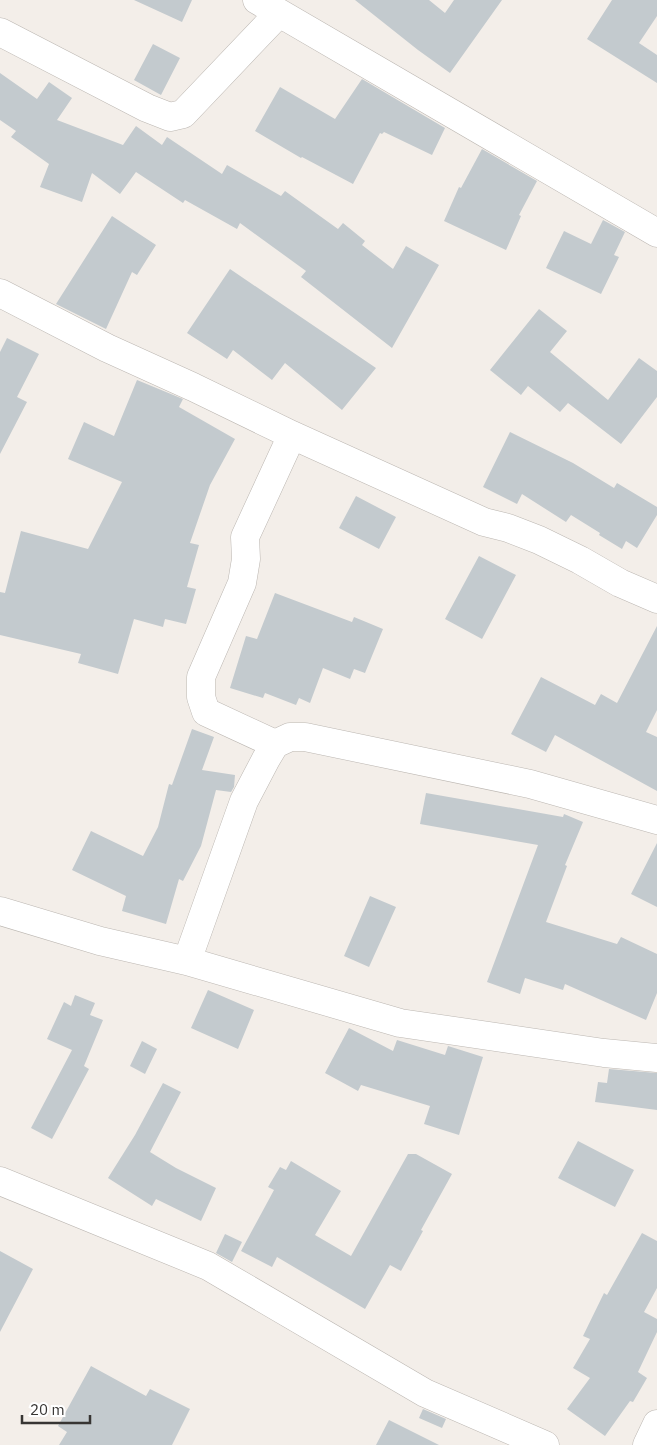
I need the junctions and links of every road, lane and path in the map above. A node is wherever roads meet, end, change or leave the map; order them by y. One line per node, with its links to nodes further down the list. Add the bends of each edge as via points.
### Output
1 (268, 7): 2 (street, via 182,114 170,117); 3 (street)
2 (0, 32)
3 (657, 233)
4 (0, 293): 5 (street, via 107,348)
5 (292, 435): 6 (street, via 484,522 539,540); 7 (street, via 245,537 242,583 202,677 201,697 206,712)
6 (657, 599)
7 (275, 744): 8 (street, via 290,736 305,737 530,784); 10 (street, via 244,801)
8 (657, 820)
9 (0, 911): 10 (street, via 100,941)
10 (187, 961): 11 (street, via 400,1023)
11 (657, 1058)
12 (0, 1181): 14 (street, via 208,1266 425,1393)
13 (657, 1424): 15 (street)
14 (545, 1445)
15 (647, 1445)

